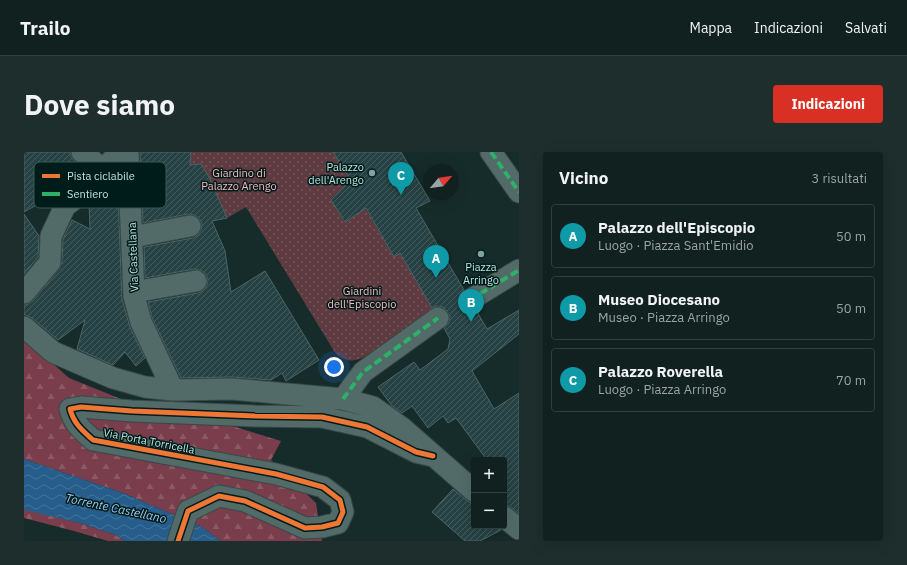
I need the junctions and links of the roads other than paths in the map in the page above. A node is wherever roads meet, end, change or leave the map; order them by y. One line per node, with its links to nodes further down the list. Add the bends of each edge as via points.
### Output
1 (82, 152): 5 (street)
2 (119, 152): 6 (street)
3 (128, 152): 7 (street, Via Castellana)
4 (491, 152): 8 (street)
5 (94, 162)
6 (110, 162)
7 (129, 162)
8 (519, 192)
9 (64, 208): 16 (street, via 50,236 50,262)
10 (131, 208): 12 (street, Via Castellana)
11 (190, 226): 12 (street)
12 (132, 237): 15 (street, Via Castellana)
13 (519, 270): 17 (street)
14 (196, 282): 15 (street)
15 (134, 292): 20 (street, Via Castellana, via 141,322)
16 (24, 293)
17 (470, 300)
18 (438, 318): 21 (street, via 363,372)
19 (24, 327): 20 (street, via 53,352 114,378)
20 (173, 390): 21 (street, via 232,389)
21 (343, 398): 22 (street, via 373,407)
22 (433, 456): 23 (street); 26 (street, Via Porta Torricella, via 416,452 367,427 322,417 81,407 70,409 72,418 93,440 276,474 323,487 340,500 342,512 338,523 304,528 246,500 219,496 188,511)
23 (471, 488)
24 (507, 519): 25 (street)
25 (519, 529)
26 (178, 541)

